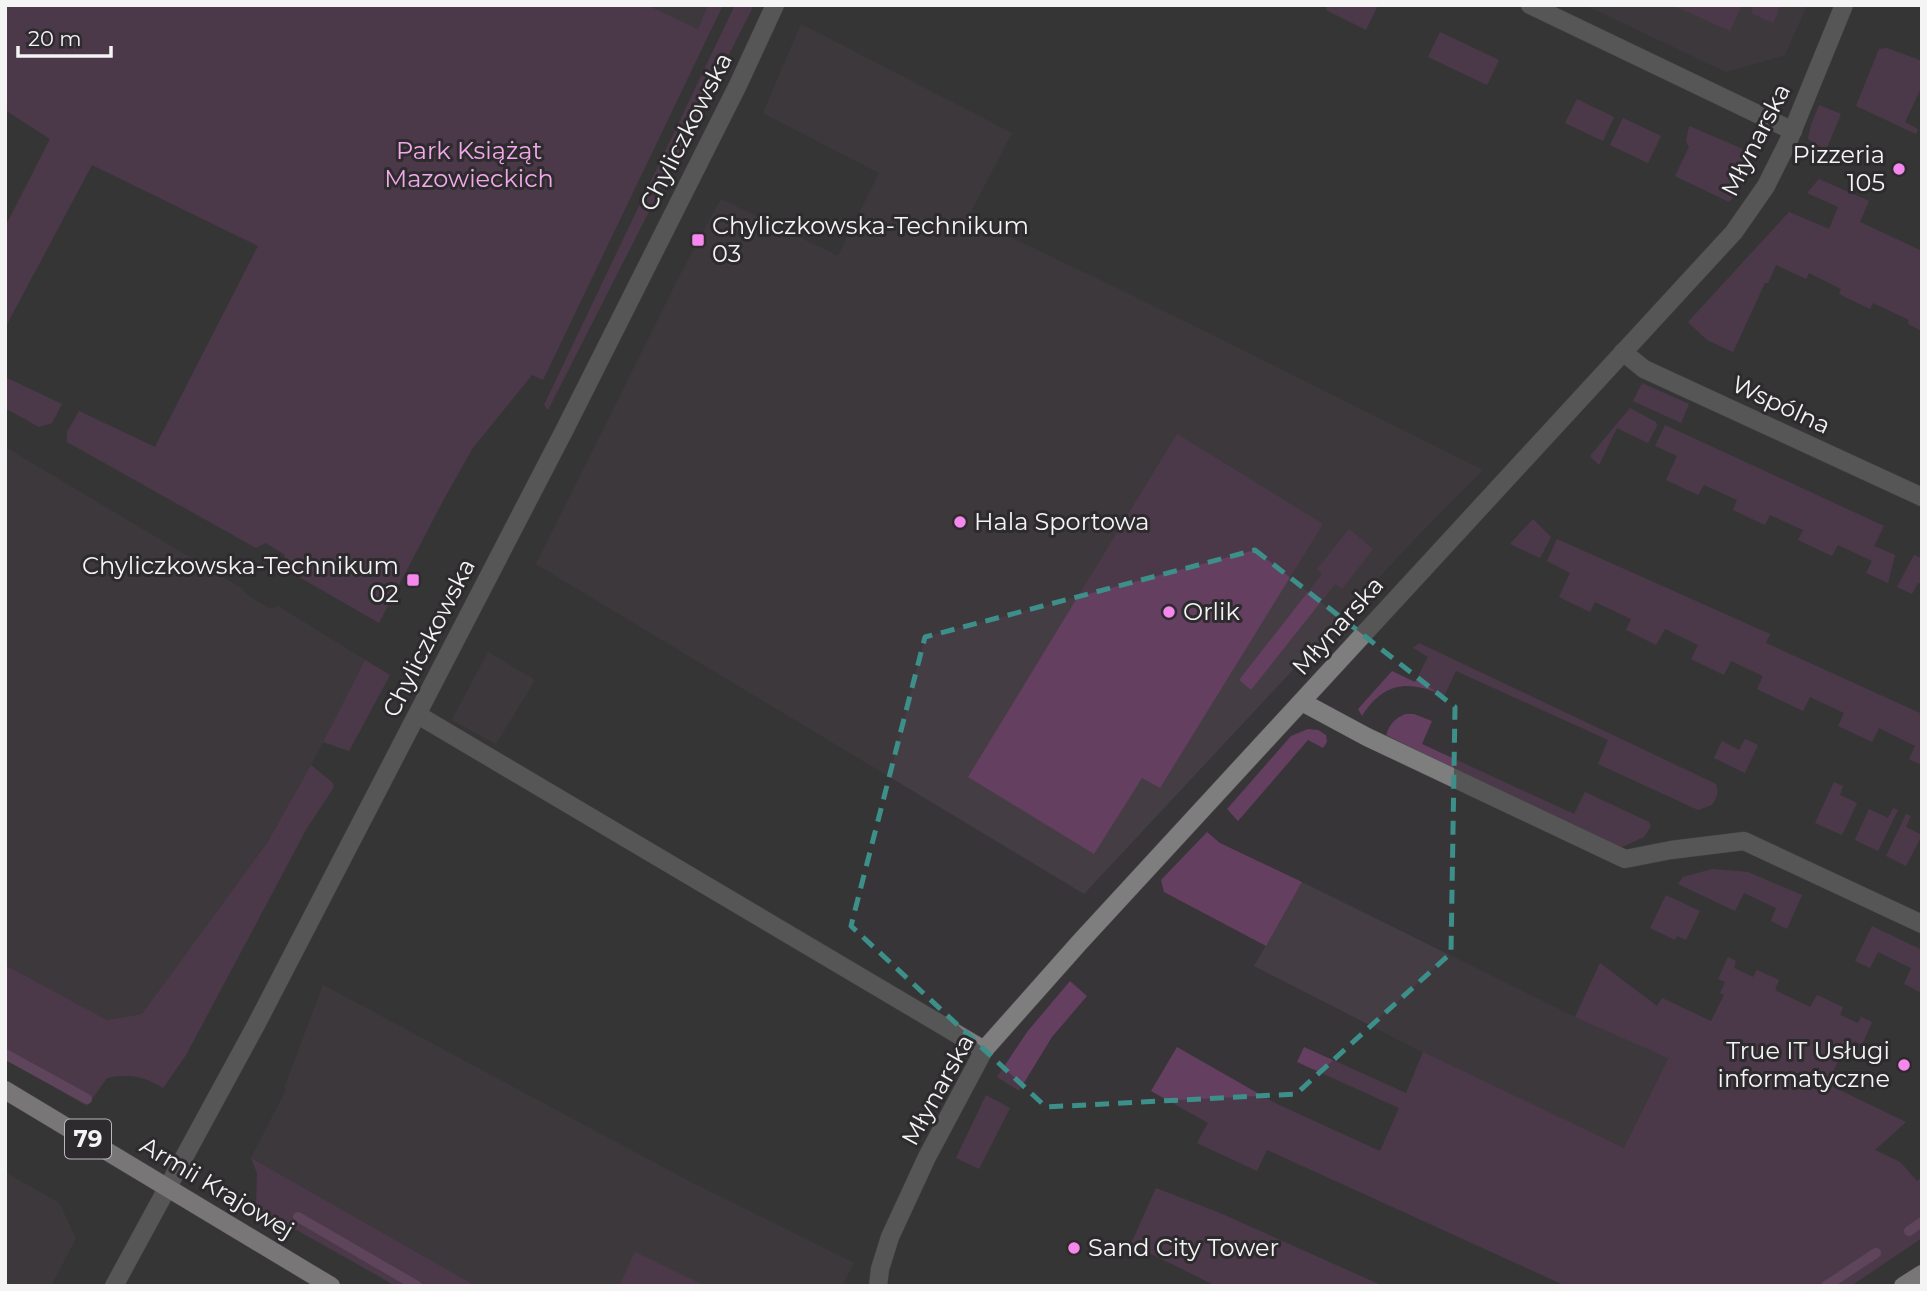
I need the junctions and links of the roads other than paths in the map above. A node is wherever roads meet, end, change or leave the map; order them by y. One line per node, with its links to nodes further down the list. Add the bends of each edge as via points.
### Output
1 (775, 5): 8 (street, Chyliczkowska)
2 (1530, 5): 4 (street)
3 (1844, 5): 4 (street, Młynarska)
4 (1793, 131): 5 (street, Młynarska, via 1766,186 1734,232)
5 (1623, 352): 6 (street, Wspólna, via 1644,369); 7 (street, Młynarska)
6 (1922, 497)
7 (1302, 702): 9 (street, via 1625,859 1744,841); 10 (street, Młynarska)
8 (418, 715): 10 (street); 12 (street, Chyliczkowska)
9 (1922, 924)
10 (984, 1051): 16 (street, Młynarska, via 890,1237)
11 (5, 1090): 12 (main road, Armii Krajowej / 79)
12 (169, 1189): 14 (street, Chyliczkowska); 15 (main road, Armii Krajowej / 79)
13 (1922, 1274): 17 (main road)
14 (114, 1286)
15 (331, 1286)
16 (878, 1286)
17 (1903, 1286)

